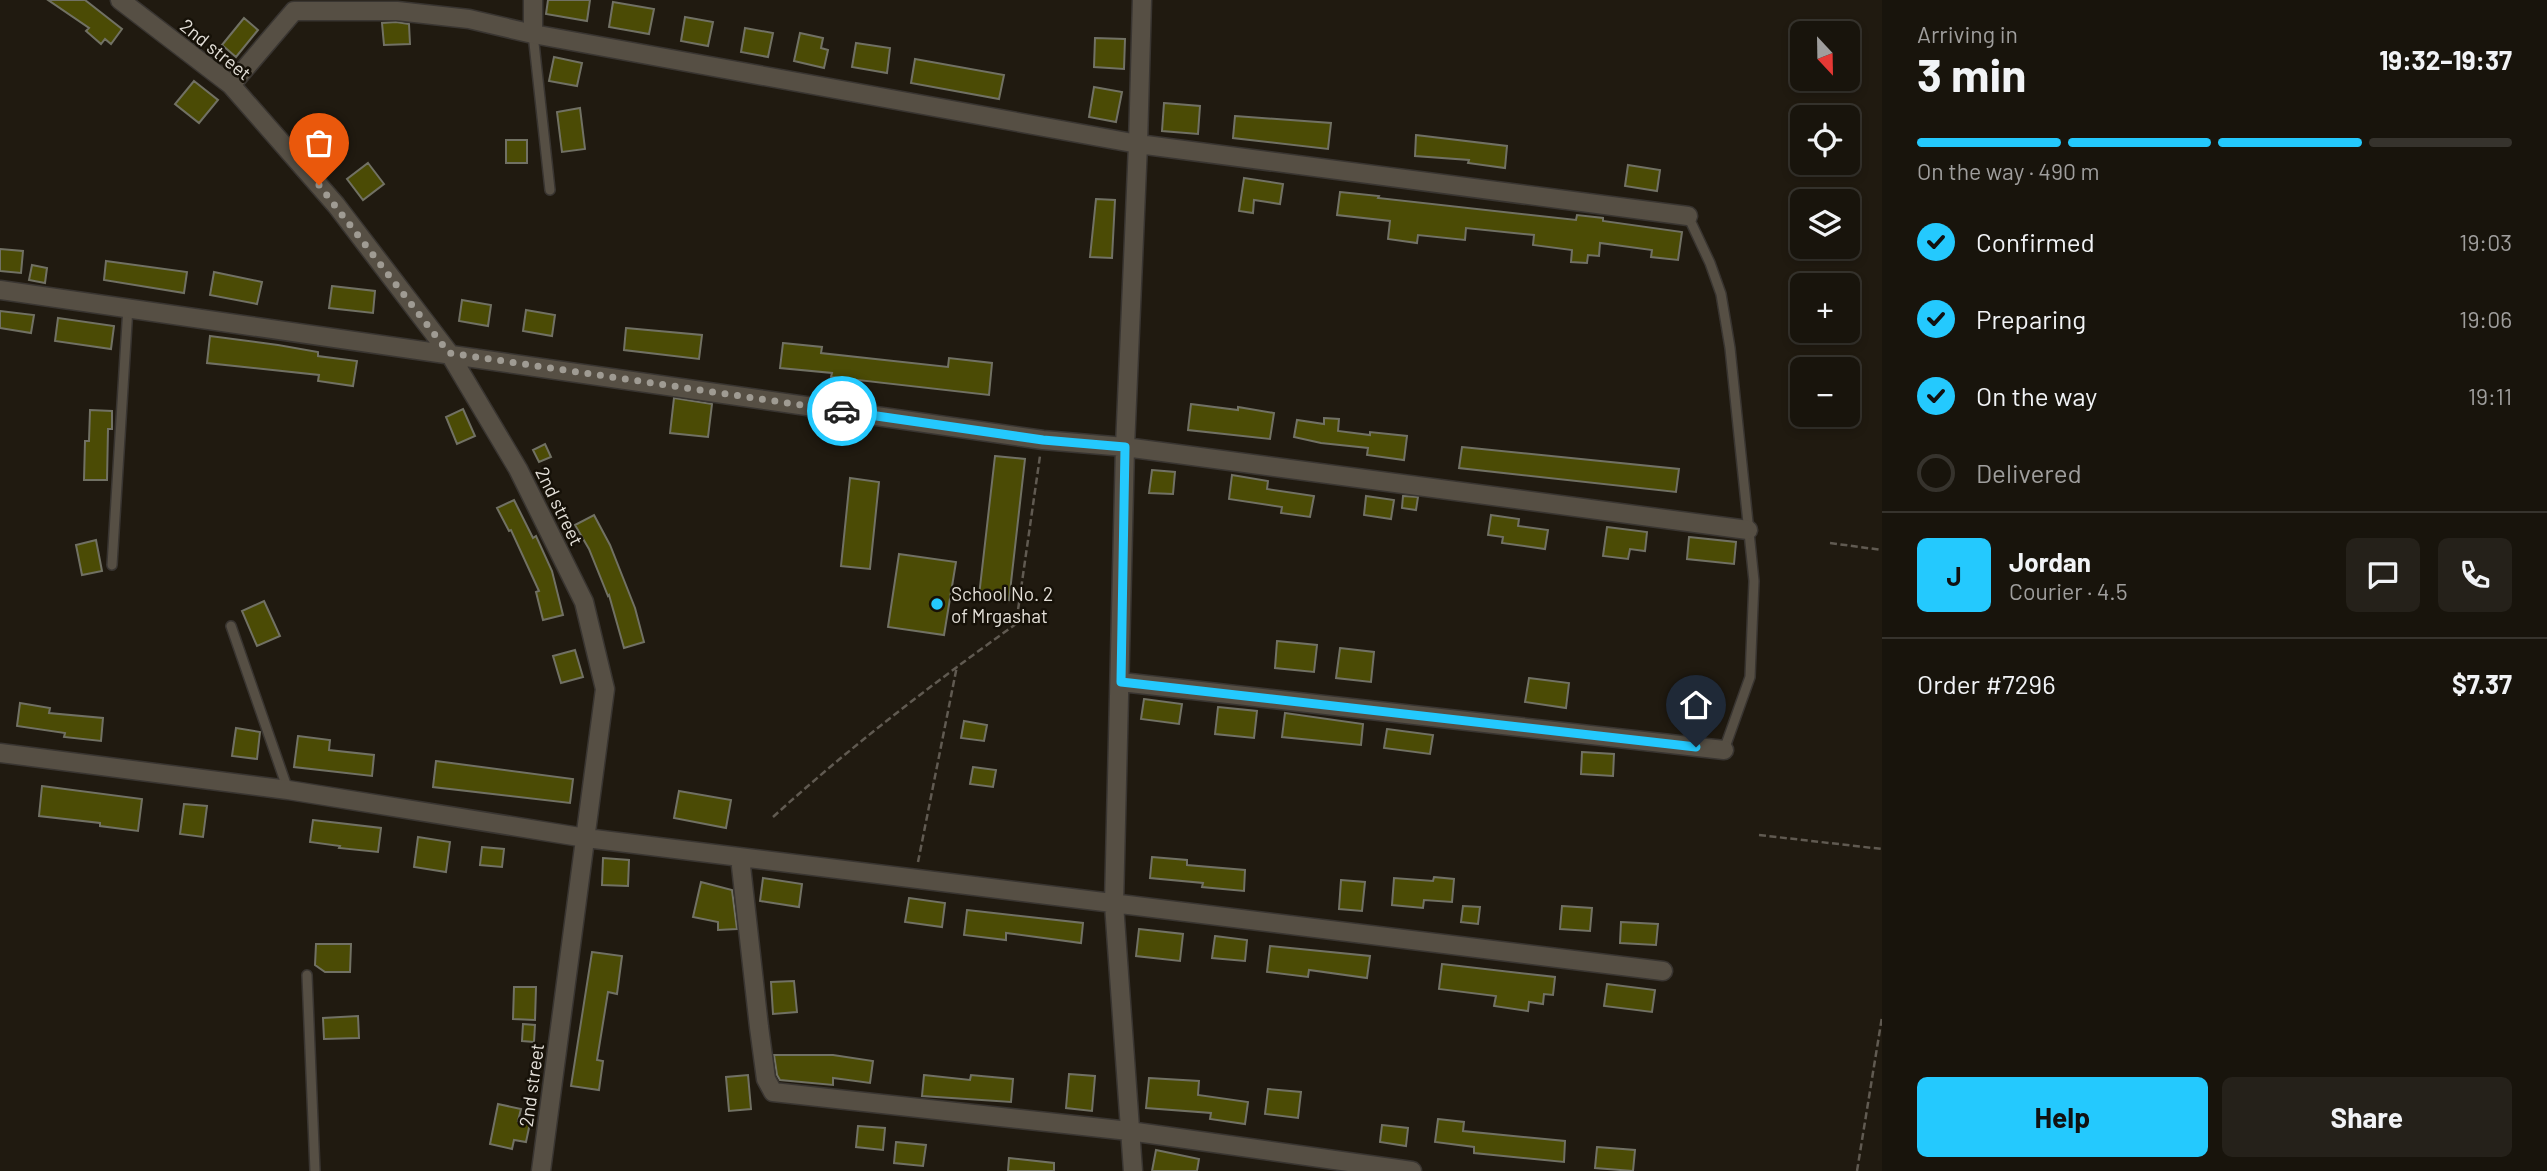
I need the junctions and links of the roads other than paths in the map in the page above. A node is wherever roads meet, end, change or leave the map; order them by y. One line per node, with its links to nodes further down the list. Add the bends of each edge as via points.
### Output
1 (120, 0): 6 (street, 2nd street)
2 (533, 0): 5 (street)
3 (1142, 0): 7 (street)
4 (292, 6): 5 (street, via 469,19); 6 (street)
5 (533, 34): 7 (street); 8 (lane)
6 (231, 85): 12 (street, 2nd street, via 336,205)
7 (1138, 144): 9 (street); 13 (street)
8 (550, 190)
9 (1688, 216): 14 (lane, via 1721,294)
10 (0, 290): 11 (street)
11 (128, 307): 12 (street); 15 (lane)
12 (449, 353): 13 (street, via 1043,440); 21 (street, 2nd street, via 518,469 584,602 605,689)
13 (1125, 447): 14 (street); 17 (street)
14 (1748, 530): 18 (lane, via 1754,581 1750,677)
15 (112, 565)
16 (231, 626): 20 (lane)
17 (1121, 682): 18 (street); 23 (street)
18 (1724, 750)
19 (0, 753): 20 (street)
20 (288, 790): 21 (street)
21 (586, 838): 22 (street); 28 (street, 2nd street)
22 (740, 857): 23 (street); 26 (street, via 766,1079 773,1092)
23 (1114, 904): 24 (street); 26 (street)
24 (1663, 971)
25 (307, 975): 27 (lane)
26 (1129, 1131): 29 (street); 30 (street)
27 (315, 1171)
28 (541, 1171)
29 (1133, 1171)
30 (1412, 1171)

